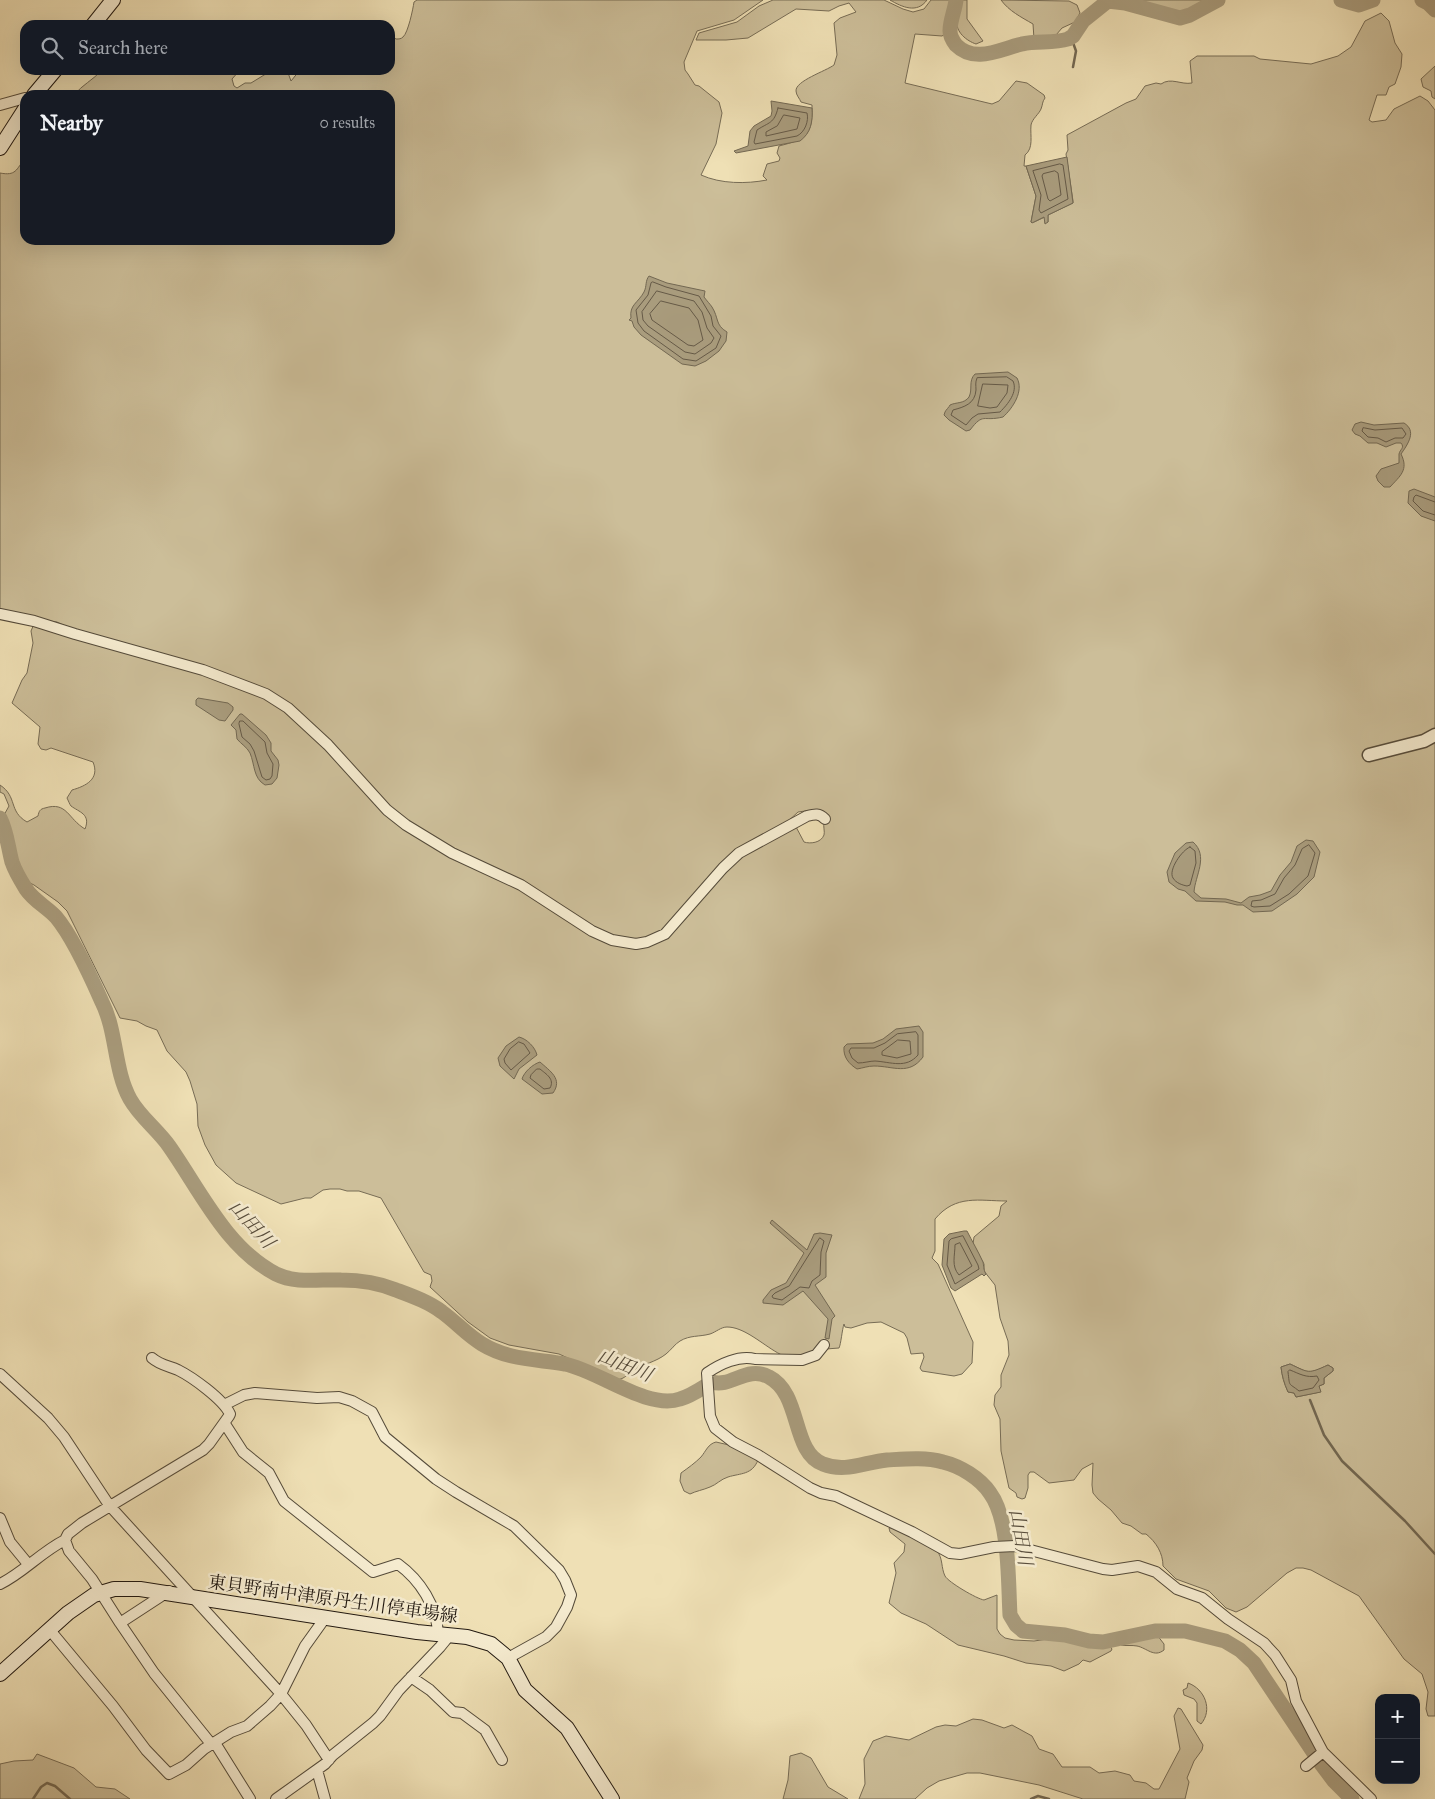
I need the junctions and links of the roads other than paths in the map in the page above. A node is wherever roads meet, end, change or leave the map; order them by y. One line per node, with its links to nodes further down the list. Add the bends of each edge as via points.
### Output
1 (113, 0): 2 (main road)
2 (97, 20)
3 (51, 75): 4 (main road)
4 (38, 90)
5 (20, 99): 6 (street)
6 (0, 105)
7 (20, 117): 8 (main road)
8 (0, 148)
9 (0, 614): 12 (street, via 203,670 266,694 288,708 328,745 387,810 418,834 521,885 602,937 625,944 647,942 665,934 739,853 807,816 816,814)
10 (1430, 738): 11 (street)
11 (1369, 755)
12 (825, 819)
13 (824, 1346): 36 (street, via 816,1355 802,1360 748,1357 707,1373 711,1421 720,1433 810,1488 836,1496 950,1552 1015,1546 1103,1569 1138,1566 1156,1572 1177,1589 1202,1598 1256,1636 1275,1655 1290,1680 1296,1701)
14 (152, 1358): 16 (street, via 186,1374)
15 (0, 1374): 18 (street, via 64,1437)
16 (224, 1405): 17 (street, via 230,1414); 31 (street, via 255,1393 339,1397 352,1401 372,1412 385,1437 436,1479 514,1526 559,1570 571,1596 556,1627 546,1637)
17 (225, 1424): 18 (street, via 203,1450); 30 (street, via 243,1452 269,1473 284,1501 307,1520 373,1572 398,1564 417,1581)
18 (109, 1505): 20 (street, via 68,1534); 23 (street)
19 (0, 1518): 21 (street, via 10,1542)
20 (65, 1540): 21 (street); 24 (street, via 69,1551)
21 (28, 1564): 22 (street)
22 (0, 1584)
23 (181, 1585): 25 (street); 26 (street)
24 (101, 1592): 25 (main road, 東貝野南中津原丹生川停車場線, via 129,1588); 28 (street); 29 (main road, 東貝野南中津原丹生川停車場線)
25 (165, 1593): 26 (main road, 東貝野南中津原丹生川停車場線); 28 (street)
26 (192, 1598): 27 (main road, 東貝野南中津原丹生川停車場線); 34 (street)
27 (326, 1618): 30 (main road, 東貝野南中津原丹生川停車場線); 34 (street, via 305,1646)
28 (120, 1623): 35 (street, via 162,1683)
29 (49, 1629): 32 (main road, 東貝野南中津原丹生川停車場線); 35 (street, via 169,1774)
30 (443, 1635): 31 (main road, 東貝野南中津原丹生川停車場線, via 483,1641); 33 (street, via 440,1647)
31 (508, 1658): 44 (main road, 東貝野南中津原丹生川停車場線, via 525,1690 567,1728)
32 (0, 1674)
33 (411, 1677): 37 (street, via 380,1716); 38 (street, via 453,1712 462,1713 485,1730)
34 (281, 1694): 35 (street, via 247,1726); 37 (street)
35 (213, 1744): 41 (street)
36 (1321, 1754): 39 (street); 45 (street)
37 (328, 1760): 40 (street)
38 (502, 1760)
39 (1306, 1766)
40 (317, 1770): 42 (street); 43 (street)
41 (250, 1799)
42 (276, 1799)
43 (325, 1799)
44 (612, 1799)
45 (1371, 1799)

